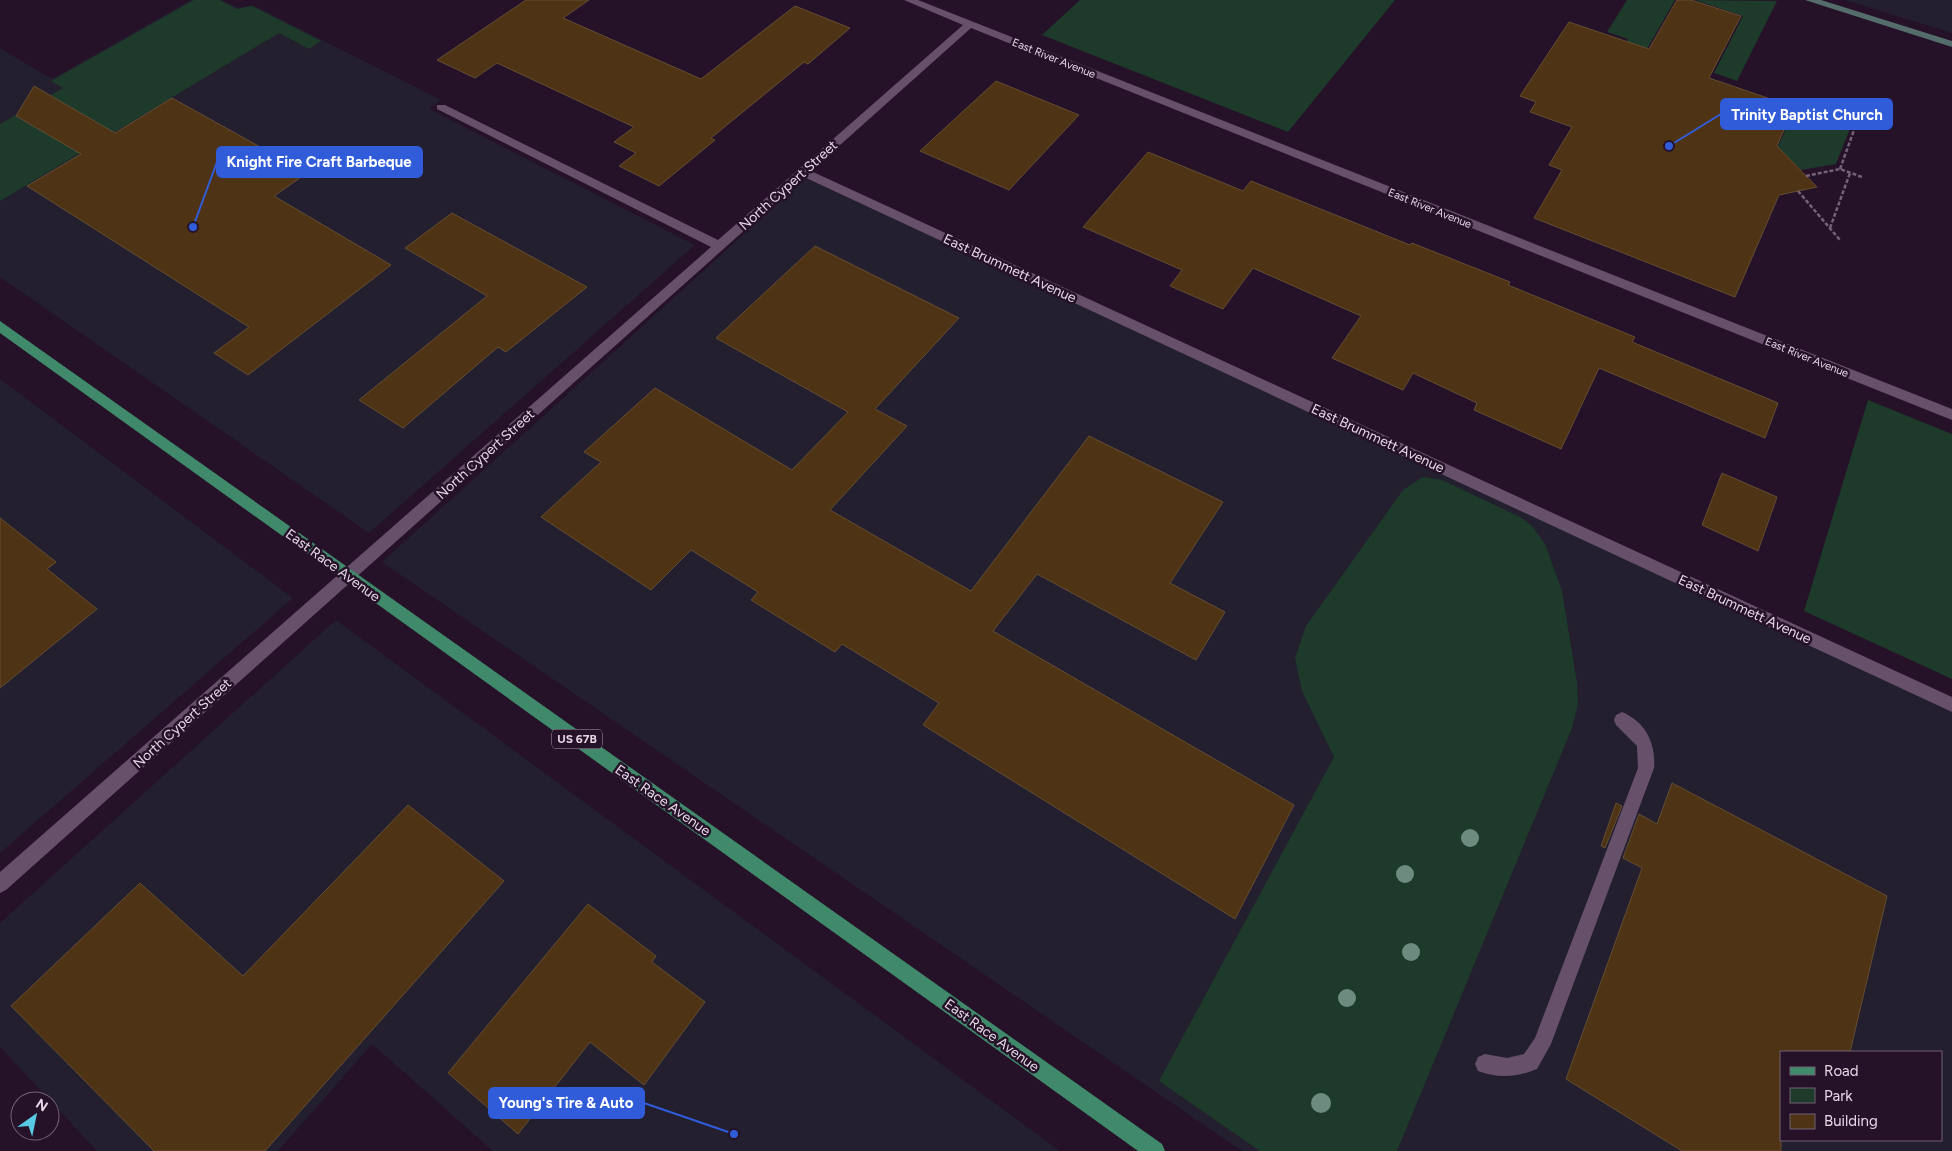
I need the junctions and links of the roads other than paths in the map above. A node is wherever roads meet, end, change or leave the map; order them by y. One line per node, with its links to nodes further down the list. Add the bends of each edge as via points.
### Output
1 (909, 0): 3 (street, East River Avenue)
2 (1810, 0): 4 (street)
3 (970, 24): 6 (street, North Cypert Street); 9 (street, East River Avenue)
4 (1952, 44)
5 (442, 107): 7 (street)
6 (803, 172): 7 (street, North Cypert Street); 11 (street, East Brummett Avenue)
7 (720, 246): 10 (street, North Cypert Street)
8 (0, 326): 10 (main road, East Race Avenue / US 67B)
9 (1952, 415)
10 (348, 576): 13 (street, North Cypert Street); 15 (main road, East Race Avenue / US 67B)
11 (1952, 706)
12 (1622, 720): 14 (street, via 1640,735 1648,752 1646,768 1542,1044 1530,1062 1507,1068)
13 (0, 884)
14 (1484, 1064)
15 (1155, 1151)

